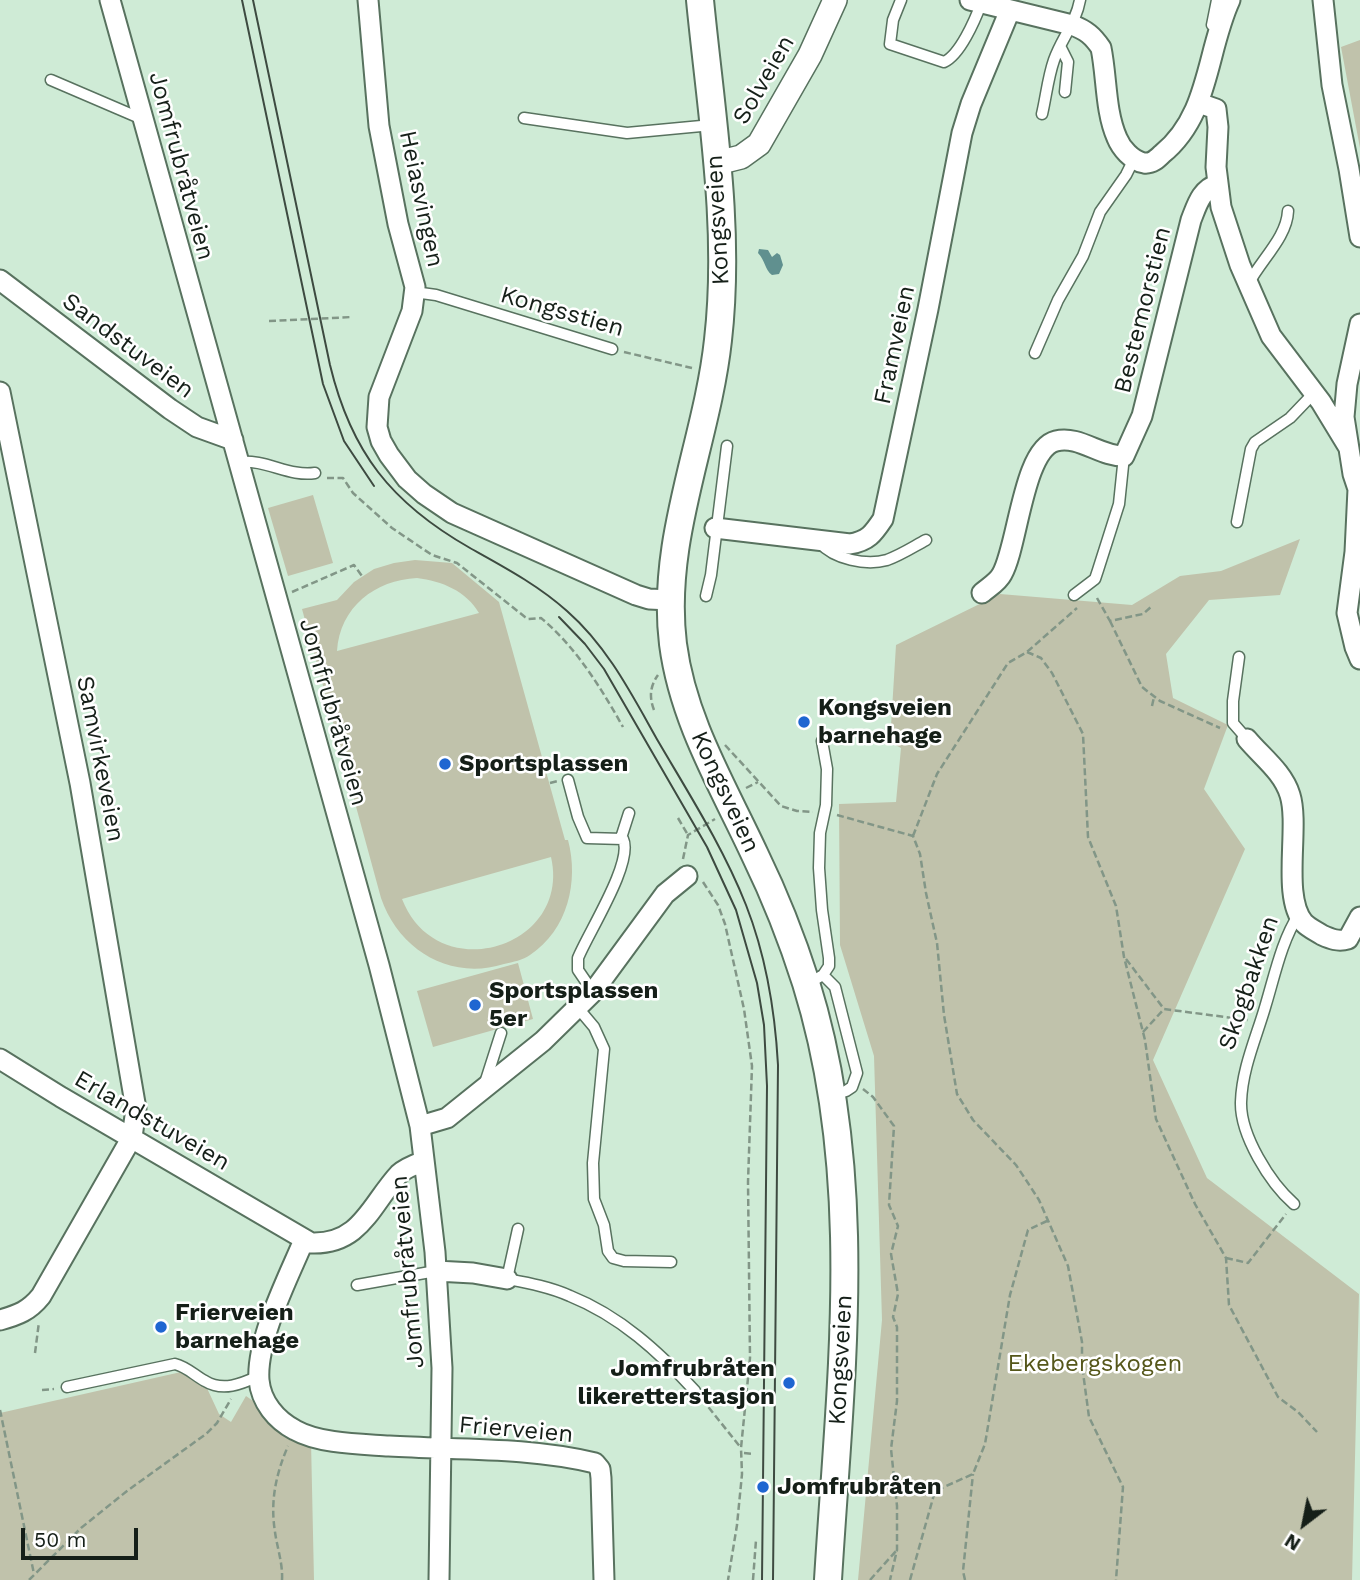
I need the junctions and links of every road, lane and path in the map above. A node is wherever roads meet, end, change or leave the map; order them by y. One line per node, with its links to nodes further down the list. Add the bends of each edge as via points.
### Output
1 (110, 0): 20 (street, Jomfrubråtveien)
2 (368, 0): 29 (street, Heiasvingen, via 379,126)
3 (700, 0): 21 (main road, Kongsveien)
4 (835, 0): 23 (street, Solveien, via 810,55 759,144 750,153)
5 (901, 0): 10 (lane, via 890,44 944,62 957,51)
6 (1080, 0): 12 (lane)
7 (1217, 0): 14 (lane)
8 (1230, 0): 14 (street)
9 (1324, 0): 26 (street, via 1332,85)
10 (976, 2): 11 (street)
11 (1010, 10): 12 (street); 48 (street, Framveien, via 962,133 883,519 862,542)
12 (1072, 25): 13 (lane); 22 (street, via 1086,30 1101,48 1116,137)
13 (1060, 46): 16 (lane, via 1068,62); 18 (lane)
14 (1213, 50): 17 (street)
15 (51, 80): 20 (lane)
16 (1065, 92)
17 (1199, 103): 22 (street, via 1191,122 1154,162); 24 (street, via 1216,109)
18 (1042, 114)
19 (524, 118): 21 (lane, via 627,133)
20 (143, 119): 38 (street, Jomfrubråtveien)
21 (713, 125): 23 (main road, Kongsveien)
22 (1134, 159): 34 (lane, via 1100,212)
23 (717, 163): 56 (main road, Kongsveien, via 723,256 719,335 675,542)
24 (1218, 184): 28 (street, via 1223,218); 41 (street, Bestemorstien, via 1202,194 1191,220 1142,416)
25 (1288, 211): 28 (lane, via 1283,230)
26 (1360, 237)
27 (0, 279): 38 (street, Sandstuveien, via 177,414)
28 (1249, 283): 37 (street, via 1271,336)
29 (414, 292): 33 (lane, Kongsstien); 56 (street, Heiasvingen, via 412,311 379,397 377,414 381,441 407,479 469,523 636,595)
30 (352, 317): 31 (path)
31 (269, 321)
32 (1360, 324): 40 (street, via 1346,384 1344,417)
33 (612, 349): 35 (path, Kongsstien)
34 (1035, 353)
35 (699, 369)
36 (0, 393): 100 (street, Samvirkeveien, via 55,651 104,918 136,1109)
37 (1313, 394): 40 (street); 45 (lane, via 1290,418 1255,442)
38 (233, 440): 42 (street, Jomfrubråtveien)
39 (727, 446): 46 (lane)
40 (1349, 448): 44 (street)
41 (1124, 456): 50 (lane, Bestemorstien, via 1119,503); 51 (street, via 1065,440 1048,444 1028,480 1008,561 998,580)
42 (239, 462): 43 (lane, via 253,460 292,472); 54 (street, Jomfrubråtveien)
43 (315, 472): 68 (path, via 324,478 343,478 353,493 411,542 457,563 528,620 541,618 581,661)
44 (1359, 492): 63 (street, via 1347,613)
45 (1237, 522)
46 (715, 528): 48 (street, Framveien); 53 (lane)
47 (926, 540): 48 (lane, via 883,561 844,559)
48 (820, 542)
49 (362, 576): 54 (path, via 354,565)
50 (1095, 579): 52 (lane); 57 (path, via 1097,596)
51 (982, 593)
52 (1074, 595)
53 (706, 596)
54 (276, 598): 99 (street, Jomfrubråtveien)
55 (1097, 598): 60 (path)
56 (670, 600): 64 (main road, Kongsveien)
57 (1090, 600)
58 (1083, 604): 61 (path)
59 (1152, 606): 60 (path, via 1143,614)
60 (1110, 621): 65 (path, via 1142,687)
61 (1027, 652): 83 (path, via 1008,663 937,774); 88 (path, via 1041,658 1052,673 1083,734 1088,836 1116,906)
62 (1239, 657): 70 (lane, Skogbakken, via 1233,723)
63 (1360, 659)
64 (676, 664): 67 (path, via 662,672 653,685 650,698); 89 (main road, Kongsveien, via 698,737)
65 (1154, 697): 66 (path); 69 (path)
66 (1152, 706)
67 (654, 709)
68 (623, 727)
69 (1227, 730)
70 (1247, 739): 86 (street, Skogbakken, via 1280,776 1292,801 1294,890)
71 (720, 741): 73 (path)
72 (822, 741): 79 (lane)
73 (751, 773): 74 (path); 76 (path)
74 (743, 777)
75 (568, 780): 84 (lane, via 587,838)
76 (758, 782): 77 (path); 79 (path, via 789,809)
77 (740, 790)
78 (629, 813): 84 (lane)
79 (826, 813): 83 (path); 89 (lane, via 819,847 829,966)
80 (721, 816): 82 (path)
81 (678, 818): 82 (path)
82 (688, 835): 85 (path, via 683,858)
83 (913, 836): 103 (path, via 937,943 957,1094 973,1121 1016,1165)
84 (621, 838): 90 (lane, via 626,845 619,872 578,958 578,970)
85 (687, 876): 90 (street, via 664,894); 121 (path, via 705,883 722,914 752,1066 750,1359)
86 (1299, 913): 87 (street, via 1312,930 1342,941 1348,939); 93 (lane, Skogbakken)
87 (1360, 917)
88 (1124, 957): 92 (path); 94 (path)
89 (815, 980): 97 (main road, Kongsveien, via 818,1026)
90 (593, 992): 91 (street)
91 (578, 1008): 98 (street); 107 (lane, via 604,1049 593,1163 594,1199 608,1251 624,1261)
92 (1164, 1009): 93 (path); 94 (path)
93 (1260, 1023): 102 (lane, Skogbakken, via 1241,1104 1254,1148)
94 (1142, 1032): 106 (path, via 1156,1119)
95 (502, 1033): 98 (lane)
96 (0, 1059): 100 (street, Erlandstuveien)
97 (843, 1089): 127 (path, via 873,1097 894,1126 889,1205 898,1226 891,1254 898,1294 893,1317 897,1327 897,1401 891,1449); 135 (main road, Kongsveien, via 846,1267)
98 (483, 1091): 99 (street, via 447,1118)
99 (420, 1126): 101 (street, Jomfrubråtveien)
100 (132, 1137): 105 (street, Erlandstuveien); 111 (street)
101 (424, 1161): 105 (street, via 401,1171 349,1234 320,1243); 108 (street, Jomfrubråtveien)
102 (1294, 1205): 106 (path, via 1248,1263)
103 (1048, 1220): 125 (path, via 1028,1230 1010,1295 985,1444); 140 (path, via 1068,1266 1078,1310 1089,1417 1123,1487)
104 (519, 1229): 109 (lane)
105 (304, 1240): 114 (street, via 262,1348)
106 (1226, 1258): 120 (path, via 1229,1305 1278,1397)
107 (671, 1262)
108 (436, 1271): 109 (street); 110 (lane); 122 (street, Jomfrubråtveien, via 442,1368)
109 (507, 1279): 117 (lane, via 568,1295 608,1315 645,1341)
110 (357, 1285)
111 (32, 1307): 112 (street); 113 (path, via 40,1319)
112 (0, 1320)
113 (35, 1353)
114 (259, 1376): 115 (lane); 119 (street, via 265,1401)
115 (237, 1386): 116 (lane, via 208,1383 175,1364); 128 (path, via 206,1434 127,1491)
116 (67, 1387)
117 (695, 1391): 121 (path)
118 (0, 1410): 128 (path)
119 (294, 1430): 122 (street, via 359,1444); 130 (path, via 273,1495)
120 (1317, 1432)
121 (741, 1448): 123 (path)
122 (440, 1449): 131 (street, Jomfrubråtveien); 132 (street, Frierveien, via 515,1452 595,1463 601,1478)
123 (742, 1453): 124 (path); 133 (path)
124 (754, 1454)
125 (973, 1474): 138 (path, via 935,1491); 139 (path)
126 (756, 1541): 134 (path)
127 (897, 1550): 136 (path); 137 (path)
128 (34, 1574): 129 (path)
129 (29, 1580)
130 (282, 1580)
131 (439, 1580)
132 (604, 1580)
133 (729, 1580)
134 (753, 1580)
135 (828, 1580)
136 (870, 1580)
137 (890, 1580)
138 (911, 1580)
139 (965, 1580)
140 (1116, 1580)

